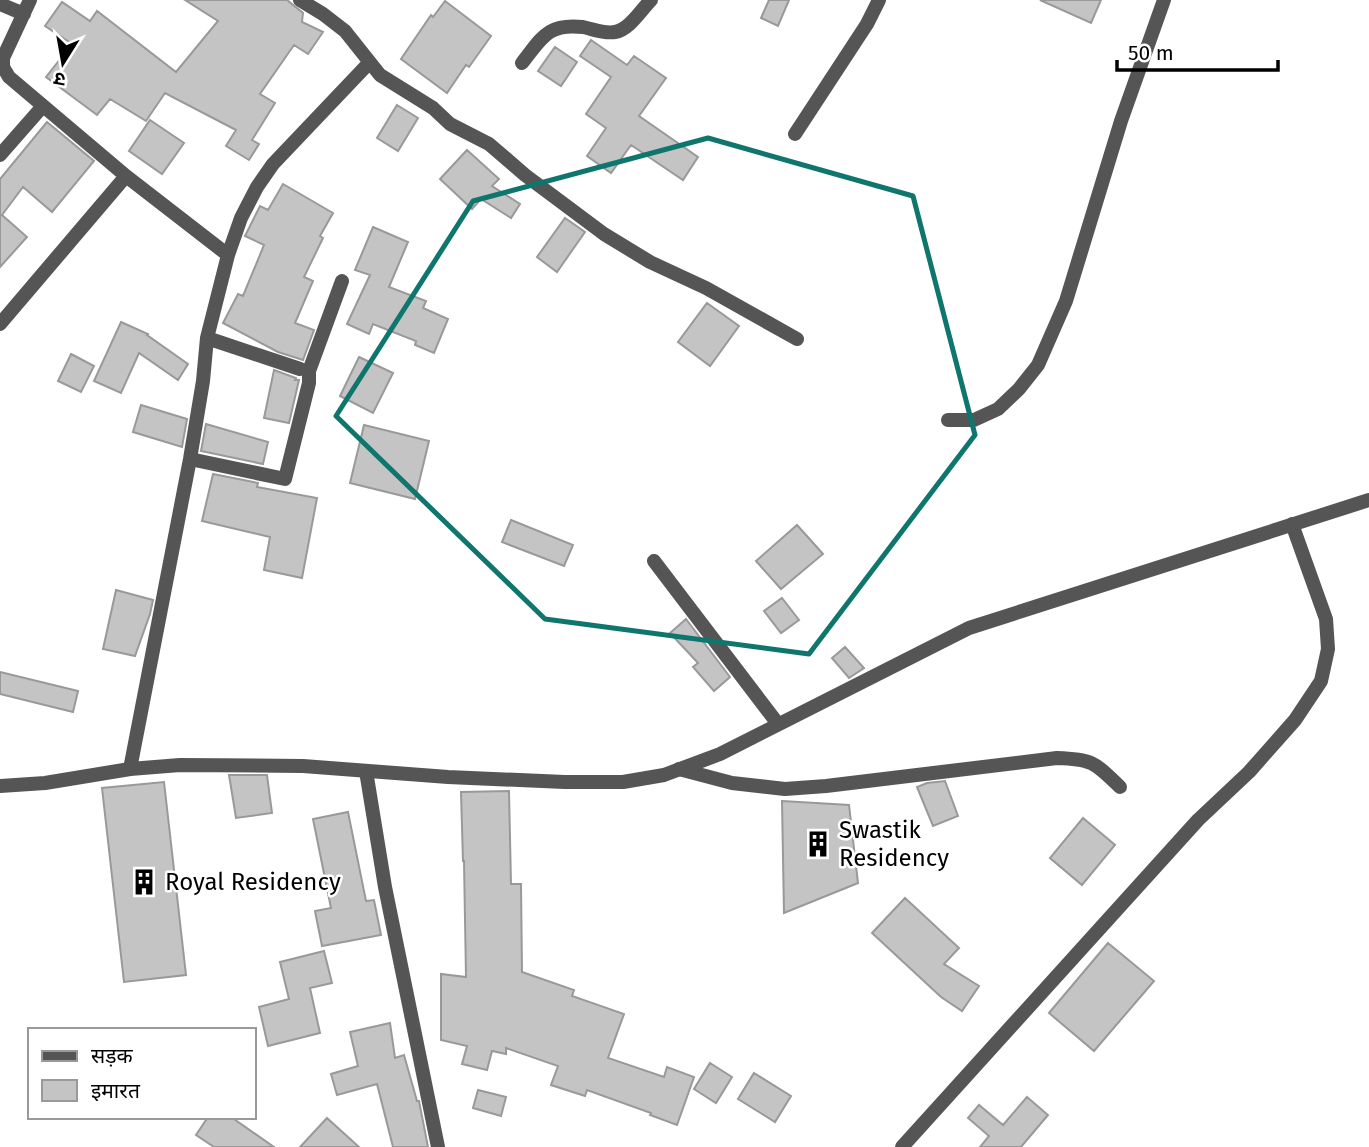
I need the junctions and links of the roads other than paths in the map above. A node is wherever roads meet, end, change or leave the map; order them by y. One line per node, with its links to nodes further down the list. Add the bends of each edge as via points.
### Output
1 (300, 0): 7 (street, via 345,31)
2 (651, 0): 8 (street, via 616,32 554,29)
3 (879, 0): 10 (street)
4 (1164, 0): 19 (street, via 1066,301 1038,365 998,409 974,420)
5 (0, 4): 6 (street)
6 (27, 7): 9 (street, via 2,67)
7 (369, 63): 13 (street, via 273,164 241,218); 17 (street, via 450,124 489,144 612,239)
8 (522, 63)
9 (43, 106): 11 (street); 12 (street)
10 (795, 134)
11 (0, 155)
12 (126, 176): 13 (street); 15 (street)
13 (228, 255): 16 (street)
14 (342, 281): 20 (street, via 309,370 285,479)
15 (0, 324)
16 (207, 338): 18 (street); 20 (street)
17 (797, 339)
18 (300, 369)
19 (948, 420)
20 (191, 459): 25 (street)
21 (1369, 500): 22 (street)
22 (1292, 524): 24 (street, via 969,628); 31 (street, via 1326,619 1328,649 1321,681 1295,720 1249,772 1198,820)
23 (654, 561): 24 (street)
24 (778, 724): 26 (street)
25 (130, 769): 27 (street, via 253,764); 28 (street)
26 (679, 769): 27 (street, via 623,782); 29 (street, via 732,783 785,789 1057,758 1082,759 1100,767)
27 (366, 771): 30 (street)
28 (0, 786)
29 (1120, 787)
30 (438, 1147)
31 (902, 1147)

